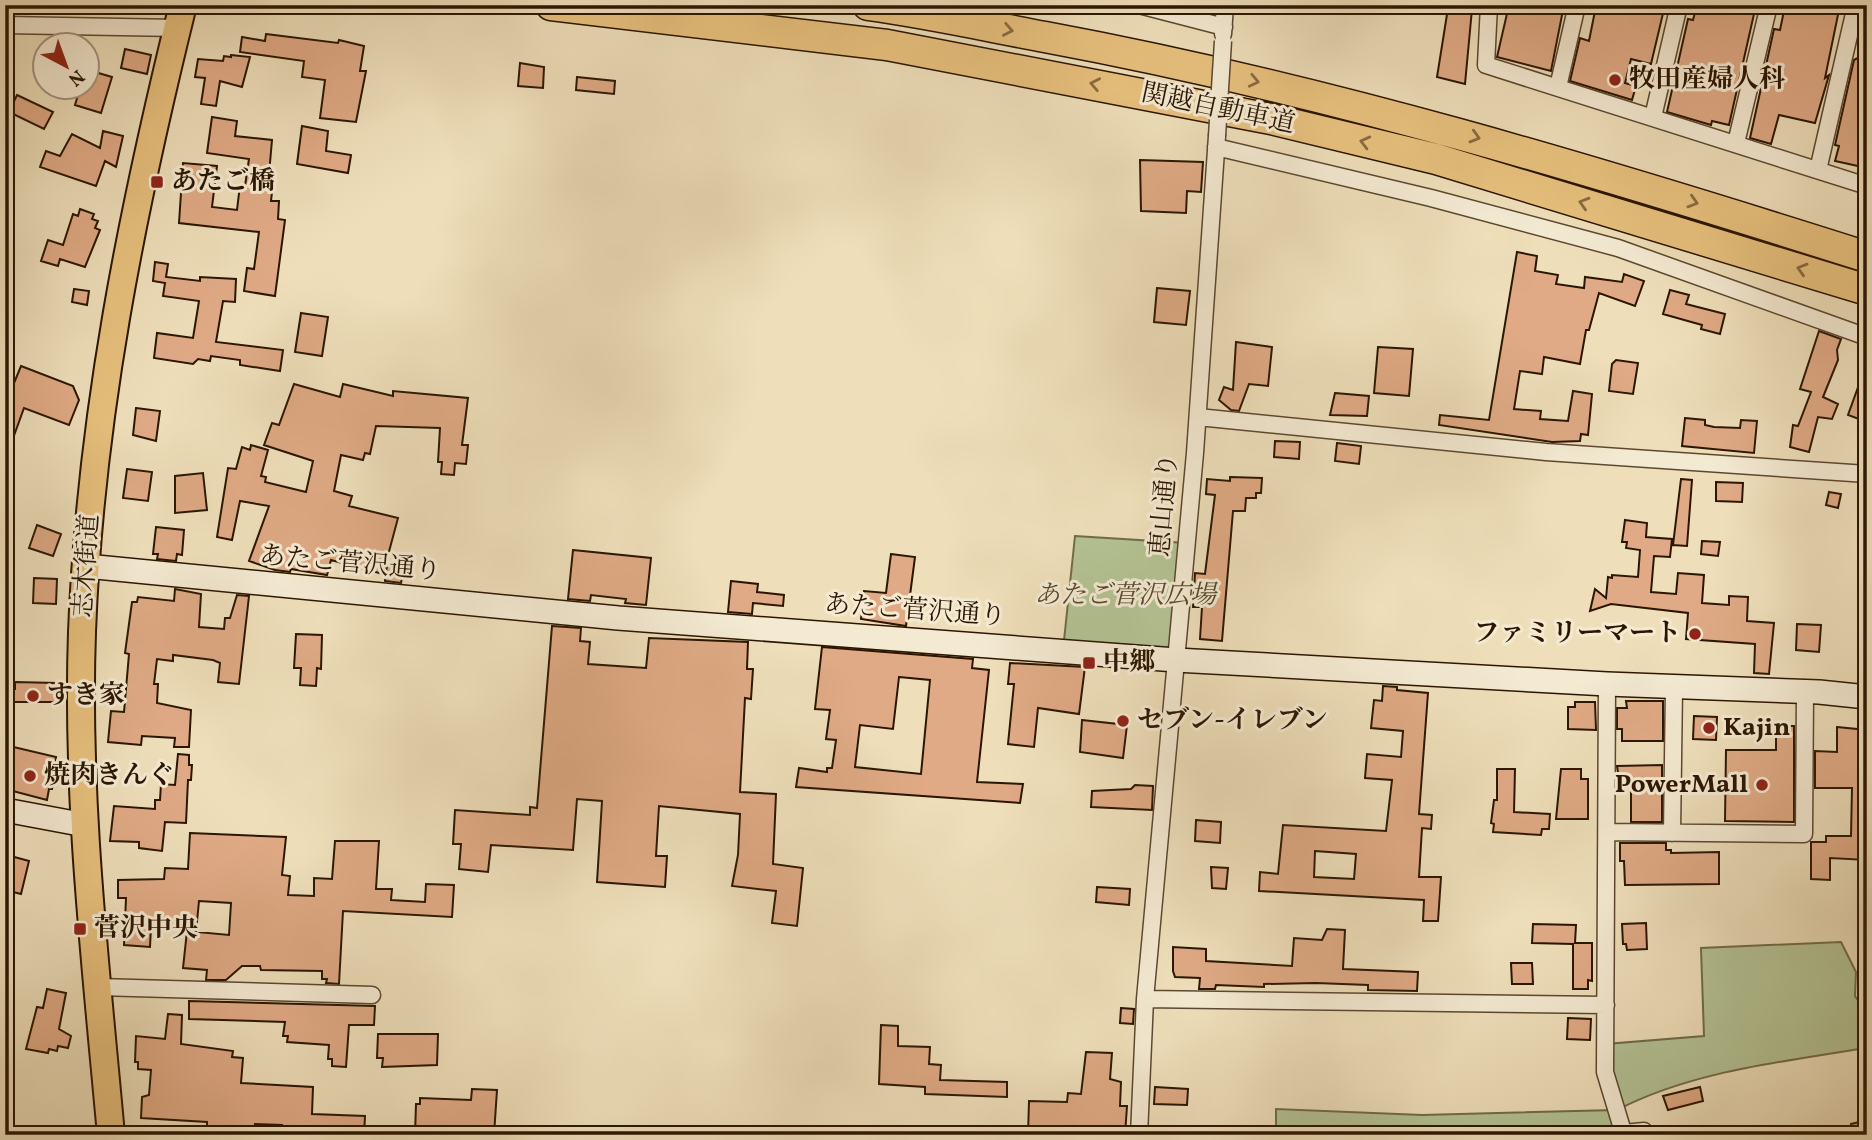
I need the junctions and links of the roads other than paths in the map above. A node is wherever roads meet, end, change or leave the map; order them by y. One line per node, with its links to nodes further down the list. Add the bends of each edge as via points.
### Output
1 (551, 5): 20 (highway, 関越自動車道, one-way to 1, via 1436,159 1271,119 887,45)
2 (868, 5): 19 (highway, 関越自動車道, one-way to 19, via 1104,48 1291,89 1597,172)
3 (1139, 5): 12 (street)
4 (1225, 5): 12 (street, 恵山通り)
5 (1489, 5): 13 (street, via 1486,65)
6 (1577, 5): 13 (street)
7 (1679, 5): 14 (street)
8 (1769, 5): 16 (street)
9 (1856, 5): 17 (street)
10 (181, 16): 11 (street); 24 (main road, 志木街道, via 103,386)
11 (5, 26)
12 (1223, 34): 15 (street, 恵山通り, bridge)
13 (1558, 87): 14 (street)
14 (1653, 117): 16 (street)
15 (1216, 142): 21 (street, via 1618,248); 22 (street, 恵山通り)
16 (1736, 144): 17 (street)
17 (1818, 170): 18 (street)
18 (1867, 186)
19 (1867, 257)
20 (1867, 290)
21 (1867, 337)
22 (1198, 417): 23 (street, via 1546,452); 25 (street, 恵山通り)
23 (1867, 474)
24 (86, 566): 25 (street, あたご菅沢通り, via 618,618); 31 (main road, 志木街道, via 81,708)
25 (1176, 660): 26 (street, あたご菅沢通り); 36 (street, 恵山通り)
26 (1607, 684): 27 (street, あたご菅沢通り); 32 (street)
27 (1674, 687): 28 (street, あたご菅沢通り); 33 (street)
28 (1805, 692): 29 (street, あたご菅沢通り); 33 (street, via 1804,834)
29 (1867, 698)
30 (5, 810): 31 (street)
31 (85, 825): 34 (main road, 志木街道)
32 (1607, 832): 33 (street); 37 (street)
33 (1672, 833)
34 (98, 987): 35 (street); 40 (main road, 志木街道)
35 (372, 995)
36 (1145, 999): 37 (street); 41 (street, 恵山通り)
37 (1606, 1004): 39 (street, via 1605,1072)
38 (1644, 1131): 39 (street)
39 (1624, 1134)
40 (111, 1135)
41 (1139, 1135)

